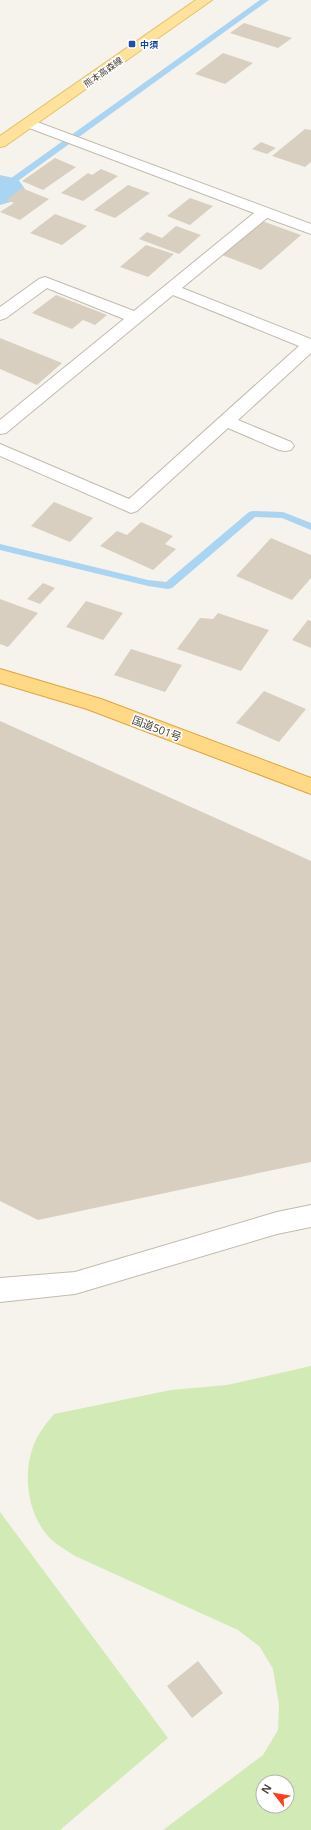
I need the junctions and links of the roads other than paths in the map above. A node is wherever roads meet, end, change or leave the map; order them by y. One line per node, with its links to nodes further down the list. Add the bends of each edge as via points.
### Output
1 (205, 0): 2 (main road, 熊本高森線)
2 (29, 123): 3 (main road, 熊本高森線); 4 (street)
3 (0, 143)
4 (265, 212): 5 (street); 6 (street)
5 (311, 229)
6 (171, 289): 8 (street); 9 (street)
7 (0, 315): 8 (street, via 45,282)
8 (136, 318): 11 (street)
9 (311, 345): 10 (street)
10 (226, 421): 12 (street); 13 (street, via 131,507)
11 (0, 429)
12 (285, 446)
13 (0, 449)
14 (0, 676): 15 (highway, 国道501号, via 94,704)
15 (311, 786)
16 (311, 1216): 17 (street, via 277,1223 75,1283)
17 (40, 1286): 18 (street); 19 (street)
18 (0, 1290)
19 (0, 1299)

